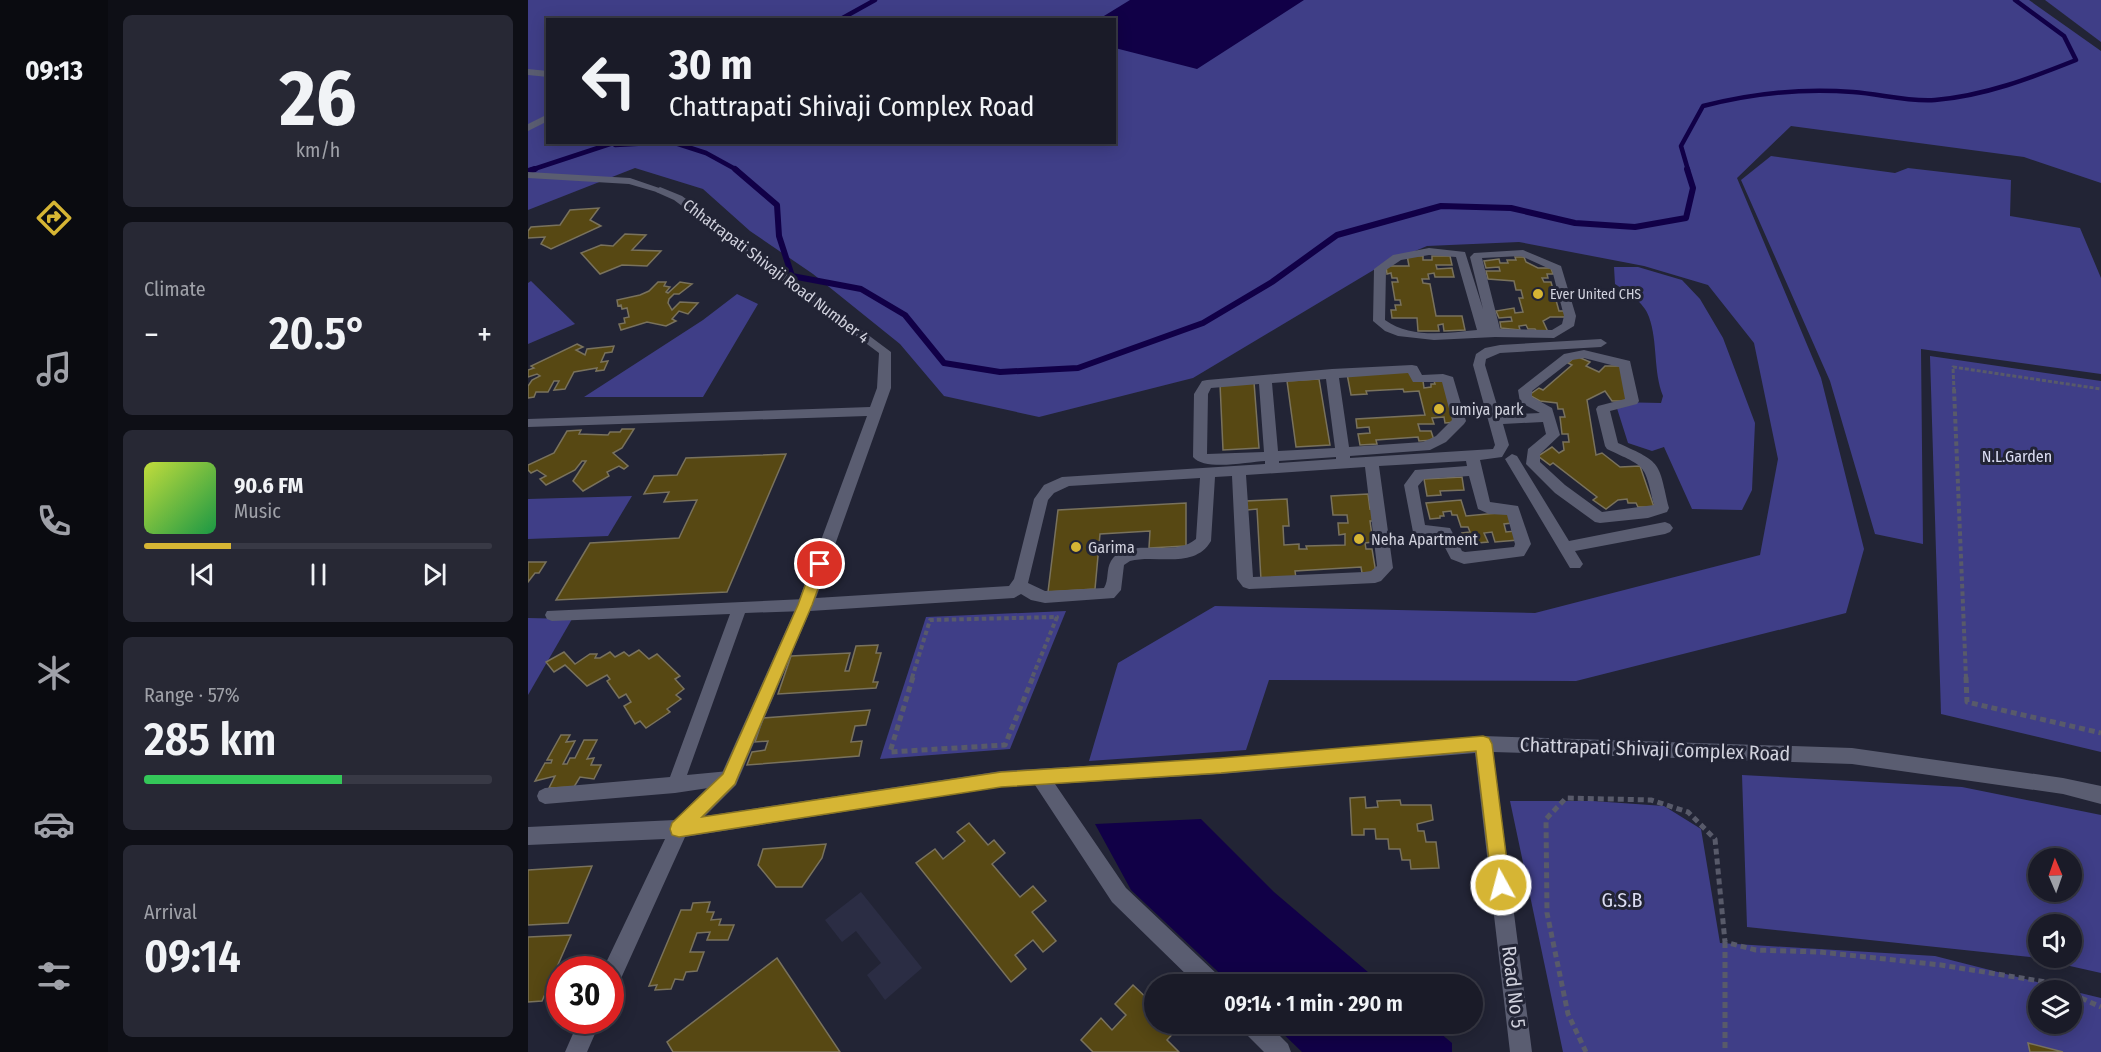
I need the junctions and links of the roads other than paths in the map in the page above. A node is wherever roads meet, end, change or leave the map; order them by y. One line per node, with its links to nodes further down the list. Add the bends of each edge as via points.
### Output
1 (528, 72): 2 (street)
2 (546, 74)
3 (546, 118): 4 (street)
4 (528, 128)
5 (528, 175): 6 (lane, via 630,182)
6 (660, 190): 12 (street, Chhatrapati Shivaji Road Number 4, via 678,198 885,352 884,388)
7 (1490, 333): 7 (street, via 1478,255 1523,253 1557,268 1570,316 1568,326 1554,334); 7 (street, via 1461,254 1414,253 1380,269 1379,321 1384,326 1416,335); 9 (street)
8 (1601, 343): 9 (street)
9 (1494, 350): 14 (street, via 1480,357 1479,365)
10 (1332, 374): 11 (street); 17 (street); 17 (street, via 1407,369 1418,379 1443,378 1448,380 1459,421 1435,444)
11 (1265, 378): 19 (street); 19 (street, via 1207,384 1203,388 1200,458)
12 (876, 411): 15 (street); 29 (street, Chhatrapati Shivaji Road Number 4)
13 (1548, 417): 14 (street); 22 (street, via 1553,435 1533,452); 22 (street, via 1547,411 1525,399 1525,390 1568,357 1584,354 1624,364 1632,401 1603,409 1612,446 1652,468 1662,508 1651,513 1600,518)
14 (1495, 420): 16 (street, via 1502,445)
15 (528, 423)
16 (1497, 454): 18 (street); 21 (street)
17 (1343, 459): 19 (street); 20 (street)
18 (1512, 459): 22 (street); 26 (street)
19 (1272, 463): 23 (street)
20 (1372, 463): 21 (street); 23 (street, via 1385,568 1375,577 1364,578 1249,583 1244,572)
21 (1473, 464): 21 (street, via 1483,505 1513,510 1523,544 1519,552 1464,558 1456,555 1445,532 1418,528 1412,485 1420,474)
22 (1533, 464)
23 (1239, 471): 24 (street)
24 (1208, 473): 28 (street, via 1067,481 1049,489 1041,499); 28 (street, via 1203,541 1197,550 1122,558 1117,564 1113,590 1108,594 1045,597)
25 (1665, 528): 26 (street)
26 (1565, 547): 27 (street)
27 (1575, 564)
28 (1019, 585): 29 (street, via 1014,592)
29 (805, 605): 30 (lane); 34 (street, Chhatrapati Shivaji Road Number 4)
30 (740, 608): 31 (lane); 35 (lane)
31 (552, 615)
32 (1483, 744): 33 (street, Chattrapati Shivaji Complex Road); 36 (street, Chattrapati Shivaji Complex Road, via 1852,756 2063,786); 46 (street, Road No 5)
33 (1040, 777): 38 (street, Chattrapati Shivaji Complex Road, via 1001,779); 41 (street, via 1119,895)
34 (729, 779): 35 (lane); 38 (street, Chhatrapati Shivaji Road Number 4)
35 (675, 785): 37 (lane)
36 (2101, 795)
37 (545, 796)
38 (679, 829): 39 (street, Chattrapati Shivaji Complex Road); 40 (street, Chhatrapati Shivaji Road Number 4)
39 (528, 836)
40 (619, 956)
41 (1201, 974)
42 (584, 1034): 44 (street)
43 (1262, 1034): 45 (street)
44 (576, 1052)
45 (1280, 1052)
46 (1521, 1052)

